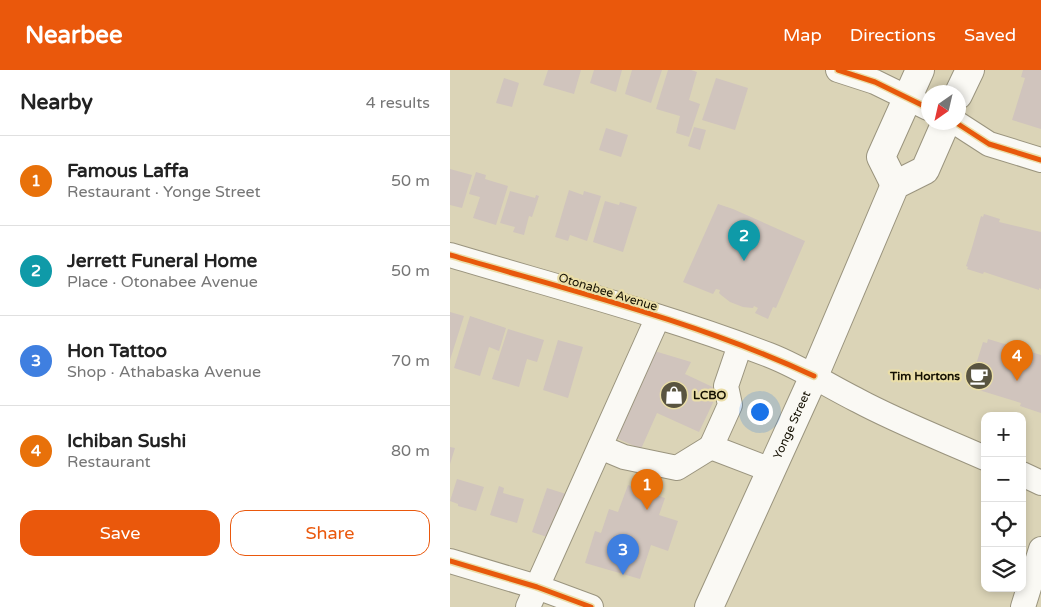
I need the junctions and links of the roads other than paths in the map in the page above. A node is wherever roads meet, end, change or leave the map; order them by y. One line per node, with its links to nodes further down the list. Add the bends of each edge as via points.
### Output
1 (838, 70): 5 (street, via 875,82)
2 (920, 70): 5 (main road)
3 (970, 70): 4 (main road)
4 (963, 85)
5 (918, 103): 9 (main road, via 881,157)
6 (966, 129): 8 (street, via 989,144)
7 (942, 130): 9 (main road, via 925,170)
8 (1041, 160)
9 (895, 185): 13 (main road, Yonge Street)
10 (450, 255): 11 (street, Otonabee Avenue)
11 (658, 317): 12 (street, Otonabee Avenue); 14 (street)
12 (740, 346): 13 (street, Otonabee Avenue, via 769,355); 15 (street, via 726,386 730,405)
13 (814, 376): 16 (street, Otonabee Avenue, via 889,416); 17 (main road, Yonge Street)
14 (600, 447): 15 (street, via 624,457 677,468); 22 (street)
15 (711, 447): 17 (street)
16 (983, 457)
17 (771, 470): 24 (main road, Yonge Street)
18 (1026, 476): 19 (street)
19 (1041, 483)
20 (1041, 549): 25 (street)
21 (450, 561): 22 (street)
22 (533, 597): 23 (street)
23 (591, 607)
24 (709, 607)
25 (1024, 607)

